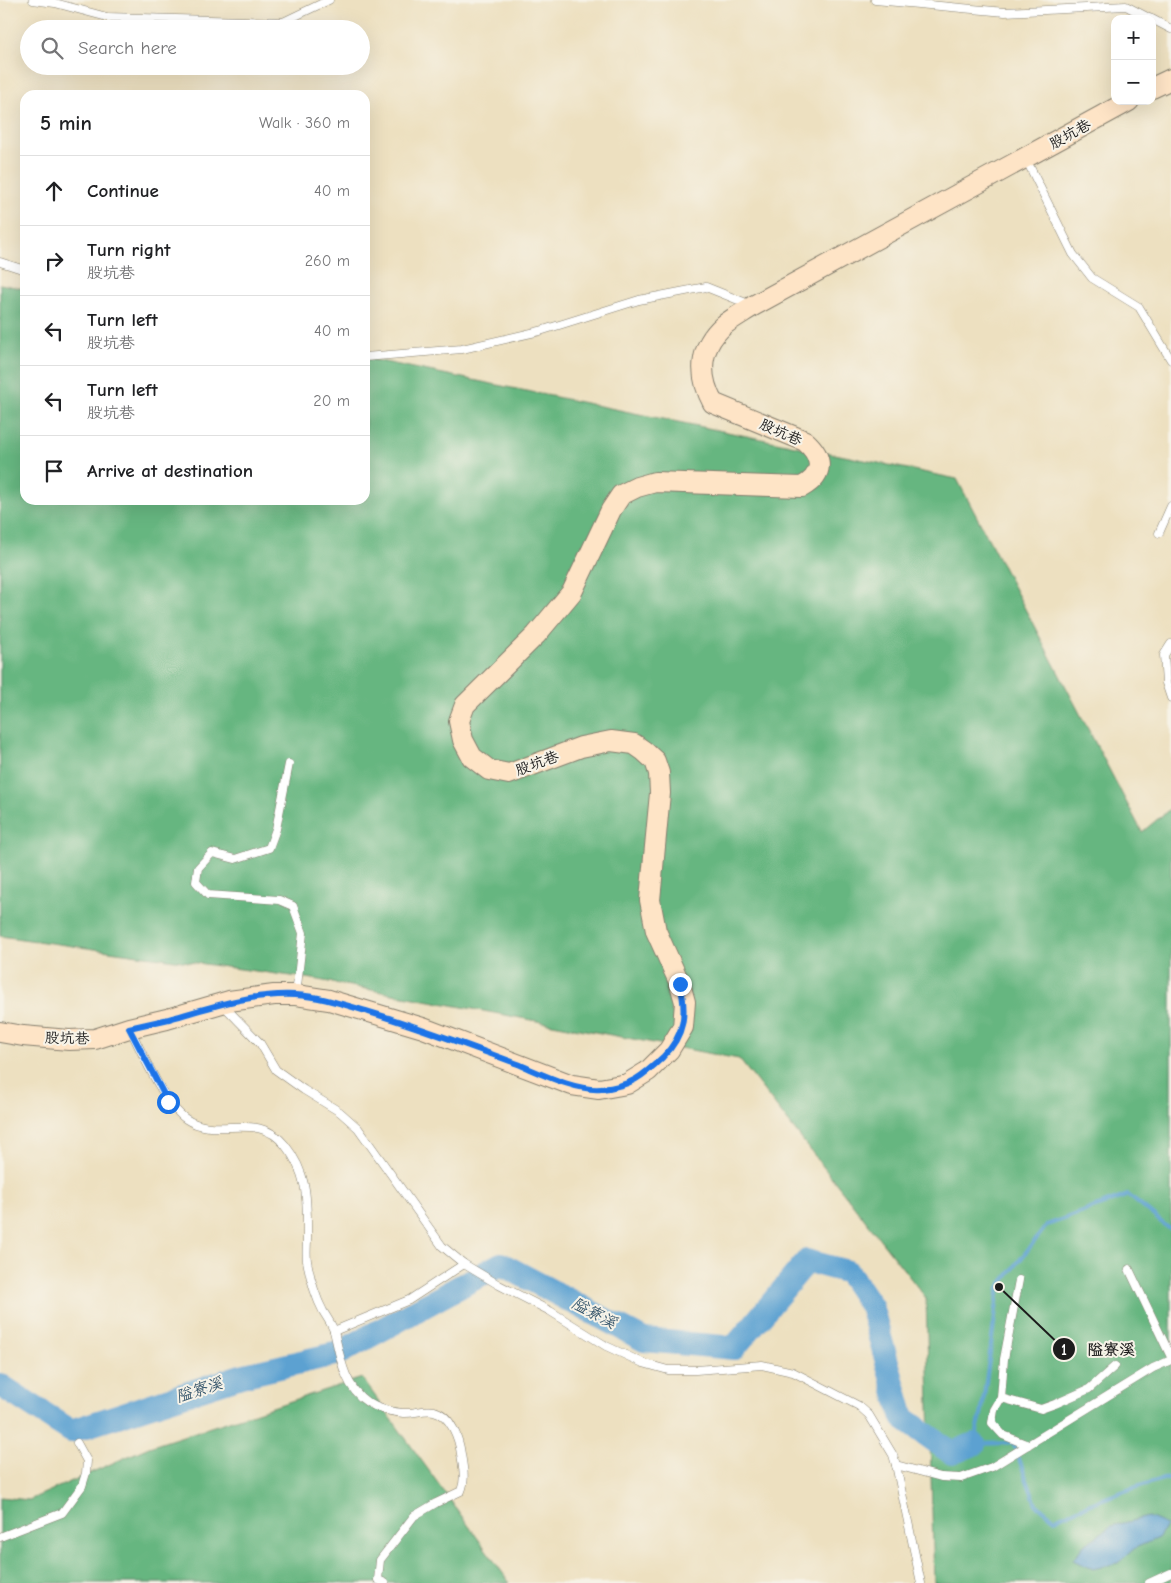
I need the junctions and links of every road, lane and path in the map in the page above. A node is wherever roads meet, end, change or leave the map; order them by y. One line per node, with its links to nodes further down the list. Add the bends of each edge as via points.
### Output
1 (33, 0): 5 (lane, via 108,17)
2 (329, 0): 6 (lane)
3 (875, 0): 4 (lane, via 1005,12 1126,6)
4 (1144, 15)
5 (213, 20)
6 (287, 20)
7 (1156, 21): 8 (lane)
8 (1171, 29)
9 (1171, 80): 10 (street)
10 (1156, 86)
11 (1122, 105): 12 (street, 股坑巷)
12 (1025, 158): 15 (street, 股坑巷); 17 (lane, via 1073,254 1092,278 1139,307)
13 (0, 262): 14 (lane)
14 (20, 268)
15 (754, 306): 16 (lane, via 706,287 639,300 462,350); 23 (street, 股坑巷, via 724,326 708,345 702,369 705,388 713,403 805,441 814,449 820,464 818,473 802,486 655,482 621,495 610,510 572,592 536,635 465,705 459,721 472,757 489,770 509,774 582,747 611,741 634,744 655,761 660,793 650,900 656,931 685,1002 683,1027 669,1050 648,1071 627,1084 600,1089 572,1085 423,1028 329,1000)
16 (370, 357)
17 (1171, 360)
18 (1171, 506): 19 (lane)
19 (1159, 533)
20 (1171, 644): 21 (lane, via 1164,655 1166,683)
21 (1171, 698)
22 (290, 764): 23 (lane, via 269,848 236,859 212,854 198,868 196,882 208,895 279,900 292,906 303,933)
23 (296, 995): 24 (street, 股坑巷)
24 (221, 1004): 25 (street, 股坑巷); 27 (lane, via 260,1043 276,1070 340,1112 358,1128 442,1246)
25 (129, 1028): 26 (street, 股坑巷, via 95,1039 69,1040); 30 (lane, via 168,1102 186,1118 204,1127 263,1128 283,1143 296,1160 306,1186 307,1260 314,1289)
26 (0, 1032)
27 (464, 1264): 30 (lane, via 409,1300); 36 (lane, via 606,1346 644,1363 668,1370 762,1365 793,1372 859,1406 869,1415)
28 (1129, 1269): 31 (lane)
29 (1019, 1280): 33 (lane, via 1004,1359)
30 (334, 1331): 39 (lane, via 343,1368 352,1386 366,1401 381,1409 405,1414 434,1411 454,1429 460,1444 465,1482 462,1491 414,1516 380,1560 378,1580)
31 (1171, 1359): 35 (lane)
32 (1115, 1366): 33 (lane, via 1089,1389 1041,1408)
33 (1001, 1398): 35 (lane, via 994,1410 992,1423 1003,1434)
34 (77, 1443): 37 (lane, via 87,1461 86,1473 82,1486 62,1513)
35 (1028, 1444): 36 (lane, via 992,1467 961,1478 941,1477)
36 (896, 1465): 40 (lane)
37 (0, 1537)
38 (1171, 1573): 41 (lane)
39 (385, 1583)
40 (921, 1583)
41 (1149, 1583)

